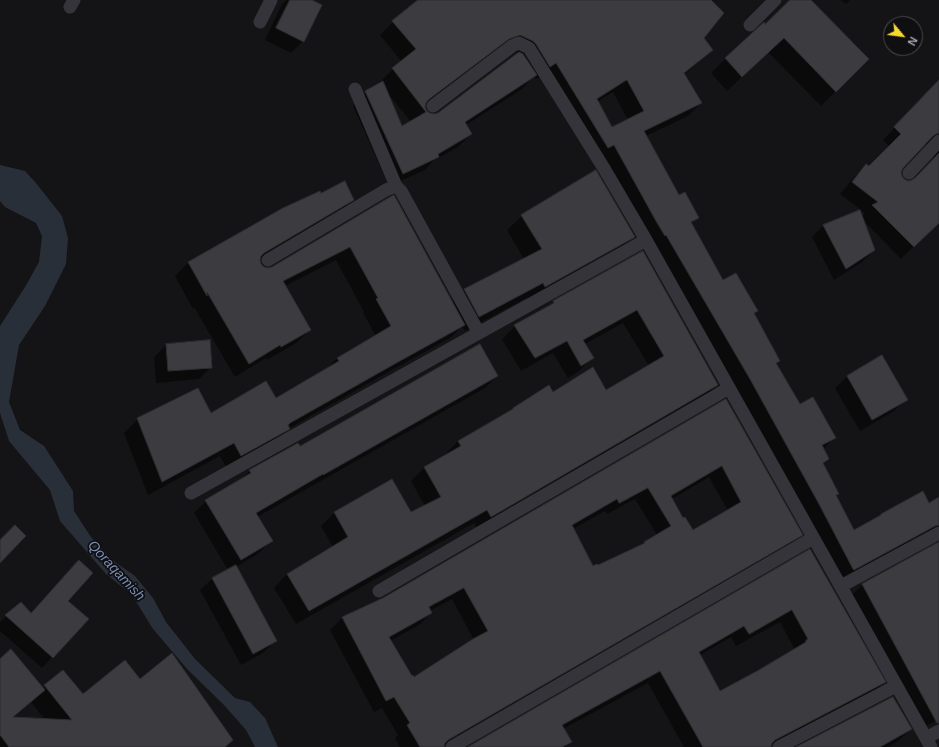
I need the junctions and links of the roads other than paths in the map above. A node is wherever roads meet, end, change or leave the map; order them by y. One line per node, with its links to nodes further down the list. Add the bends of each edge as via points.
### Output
1 (271, 0): 3 (street)
2 (775, 0): 4 (street)
3 (260, 22)
4 (750, 25)
5 (354, 89): 9 (street)
6 (433, 106): 10 (street, via 512,46 519,43 529,48)
7 (939, 141): 8 (street)
8 (909, 173)
9 (396, 186): 11 (street); 12 (street)
10 (646, 240): 12 (street); 13 (street)
11 (268, 260)
12 (479, 333): 14 (street)
13 (729, 388): 16 (street); 18 (street)
14 (190, 493)
15 (939, 533): 17 (street)
16 (813, 538): 17 (street); 22 (street)
17 (841, 586): 19 (street)
18 (378, 591)
19 (896, 686): 21 (street); 23 (street)
20 (939, 731): 21 (street)
21 (928, 742)
22 (452, 747)
23 (779, 747)

